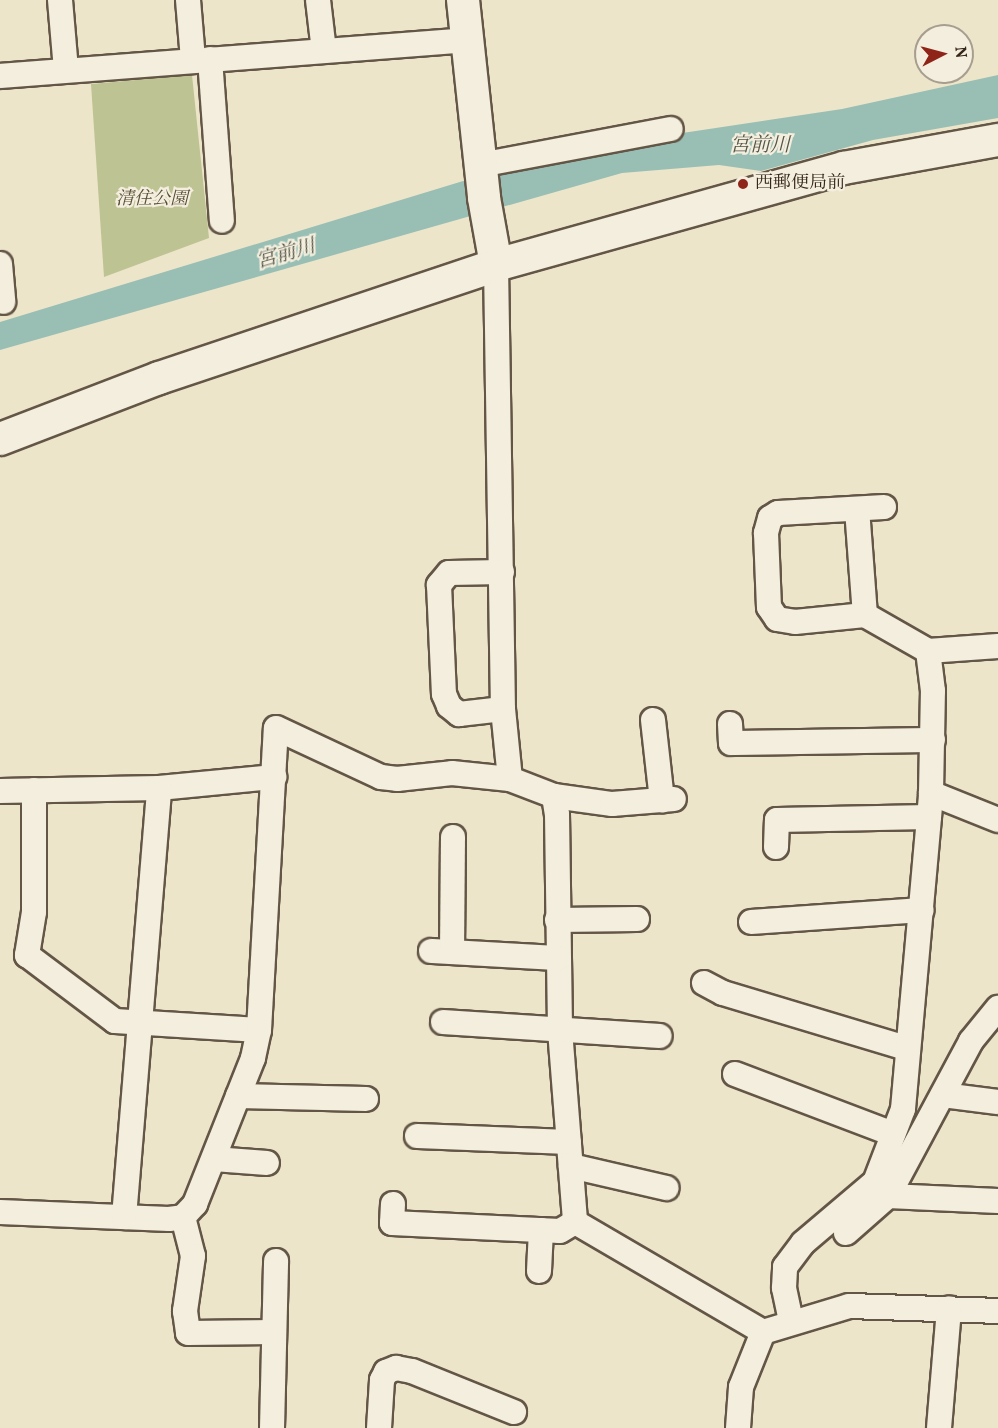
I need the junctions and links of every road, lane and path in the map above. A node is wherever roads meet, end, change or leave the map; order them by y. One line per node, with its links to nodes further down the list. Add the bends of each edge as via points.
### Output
1 (60, 0): 8 (street)
2 (188, 0): 7 (street)
3 (318, 0): 6 (street)
4 (463, 0): 5 (street)
5 (467, 40): 6 (street); 12 (street)
6 (324, 51): 7 (street)
7 (202, 59): 8 (street); 13 (street)
8 (66, 70): 9 (street)
9 (0, 76)
10 (670, 129): 12 (street)
11 (998, 140): 15 (street, via 844,168)
12 (481, 167): 15 (street)
13 (222, 220)
14 (0, 264): 16 (street)
15 (496, 265): 17 (street, via 159,378); 20 (street)
16 (3, 302)
17 (0, 439)
18 (884, 507): 19 (street)
19 (856, 508): 21 (street); 21 (street, via 778,513 770,518 766,533 770,607 777,619 795,622)
20 (502, 572): 24 (street); 24 (street, via 450,573 439,585 444,694 449,706 459,714)
21 (865, 615): 23 (street)
22 (998, 646): 23 (street)
23 (928, 651): 27 (street)
24 (503, 709): 29 (street)
25 (653, 720): 34 (street, via 668,800 612,804)
26 (730, 724): 27 (street, via 731,742)
27 (933, 740): 33 (street)
28 (274, 777): 29 (street, via 276,728 381,777 397,780 452,773); 30 (street); 48 (street)
29 (510, 779): 34 (street)
30 (159, 788): 31 (street); 47 (street)
31 (33, 790): 32 (street); 47 (street, via 34,912 27,954 115,1021)
32 (0, 791)
33 (931, 793): 35 (street); 36 (street)
34 (554, 796): 41 (street)
35 (929, 817): 38 (street, via 777,820); 39 (street)
36 (998, 820)
37 (453, 837): 43 (street, via 442,951)
38 (776, 847)
39 (922, 909): 42 (street); 51 (street)
40 (637, 919): 41 (street)
41 (557, 920): 43 (street)
42 (751, 922)
43 (558, 958): 49 (street)
44 (704, 983): 51 (street, via 723,993)
45 (998, 1008): 53 (street, via 971,1041)
46 (443, 1022): 49 (street)
47 (140, 1023): 48 (street); 68 (street)
48 (259, 1030): 54 (street)
49 (560, 1030): 50 (street); 59 (street)
50 (660, 1036)
51 (906, 1048): 57 (street, via 903,1109)
52 (735, 1074): 57 (street)
53 (943, 1095): 56 (street); 64 (street)
54 (238, 1096): 55 (street); 60 (street)
55 (366, 1099)
56 (998, 1102)
57 (893, 1134): 77 (street, via 875,1182 802,1244 785,1267 784,1288)
58 (417, 1136): 59 (street)
59 (569, 1142): 62 (street)
60 (214, 1159): 61 (street); 69 (street, via 195,1204)
61 (267, 1163)
62 (571, 1166): 63 (street); 70 (street)
63 (666, 1188)
64 (888, 1196): 65 (street); 72 (street)
65 (998, 1201)
66 (393, 1204): 71 (street, via 392,1223)
67 (0, 1212): 68 (street)
68 (124, 1217): 69 (street)
69 (183, 1217): 78 (street, via 193,1256 185,1311 188,1333)
70 (575, 1222): 71 (street, via 560,1231); 79 (street)
71 (541, 1230): 74 (street)
72 (846, 1233)
73 (276, 1261): 78 (street)
74 (539, 1271)
75 (949, 1308): 76 (street); 77 (street, via 849,1306); 84 (street)
76 (998, 1311)
77 (791, 1321): 79 (street)
78 (274, 1332): 81 (street)
79 (763, 1332): 83 (street, via 741,1387)
80 (514, 1412): 82 (street, via 396,1368 386,1372 382,1380)
81 (272, 1428)
82 (379, 1428)
83 (738, 1428)
84 (939, 1428)

